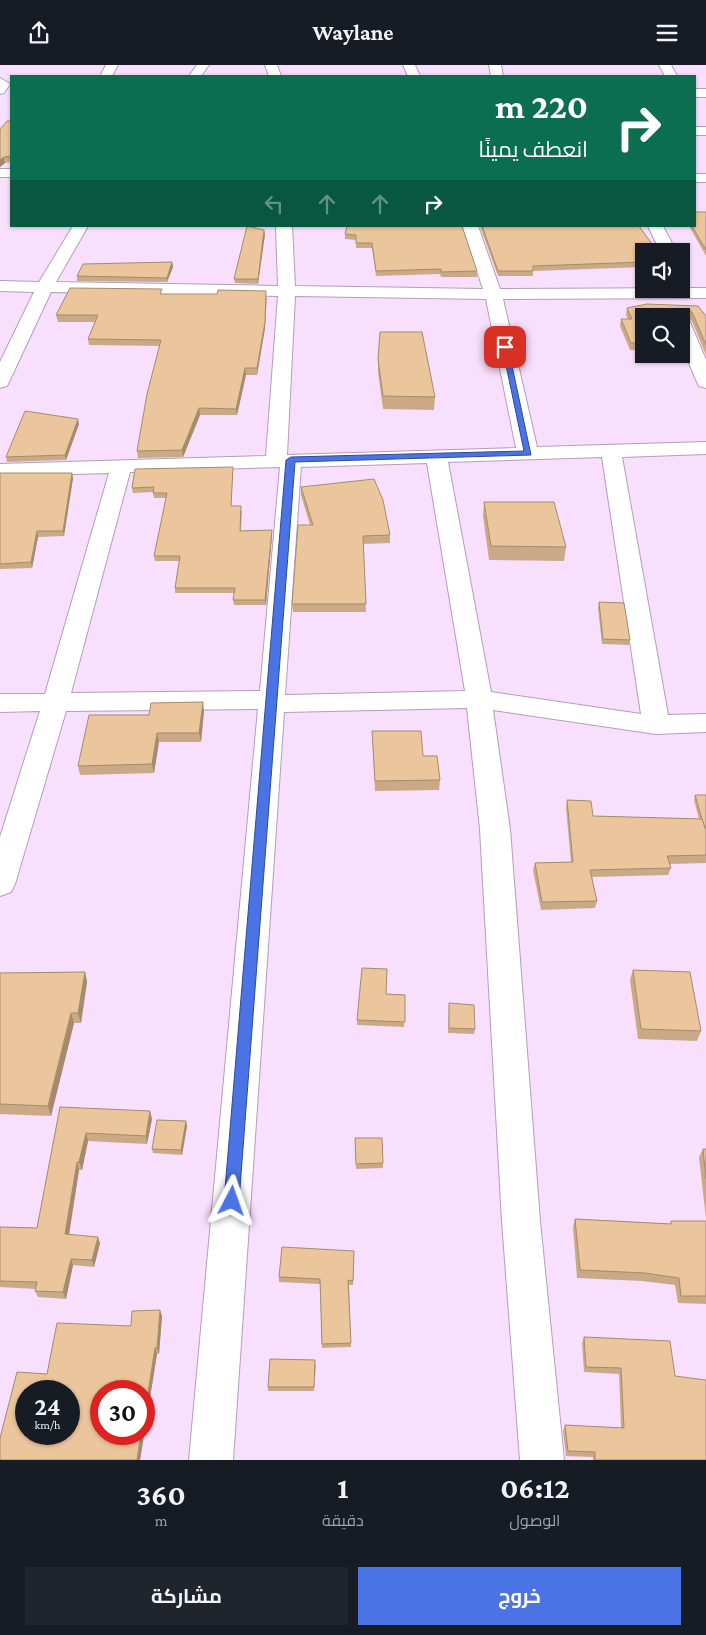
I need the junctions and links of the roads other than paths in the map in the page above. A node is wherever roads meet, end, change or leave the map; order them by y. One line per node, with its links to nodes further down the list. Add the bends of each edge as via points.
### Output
1 (80, 227): 7 (street)
2 (284, 227): 8 (street)
3 (470, 227): 9 (street)
4 (656, 227): 5 (street)
5 (664, 243)
6 (0, 285): 7 (street)
7 (45, 286): 8 (street); 12 (street)
8 (287, 291): 9 (street); 18 (street)
9 (493, 294): 10 (street); 16 (street)
10 (635, 294)
11 (690, 344): 13 (street)
12 (0, 382)
13 (706, 382)
14 (706, 448): 15 (street)
15 (611, 451): 16 (street); 26 (street)
16 (528, 453): 17 (street)
17 (436, 455): 18 (street); 21 (street)
18 (283, 460): 19 (street); 23 (street)
19 (121, 467): 20 (street); 22 (street)
20 (0, 470)
21 (479, 699): 23 (street); 26 (street); 29 (street, via 495,829 521,1221)
22 (56, 702): 23 (street); 24 (street); 27 (street)
23 (270, 702): 28 (street)
24 (0, 703)
25 (706, 723): 26 (street)
26 (656, 725)
27 (0, 884)
28 (211, 1460)
29 (542, 1460)

